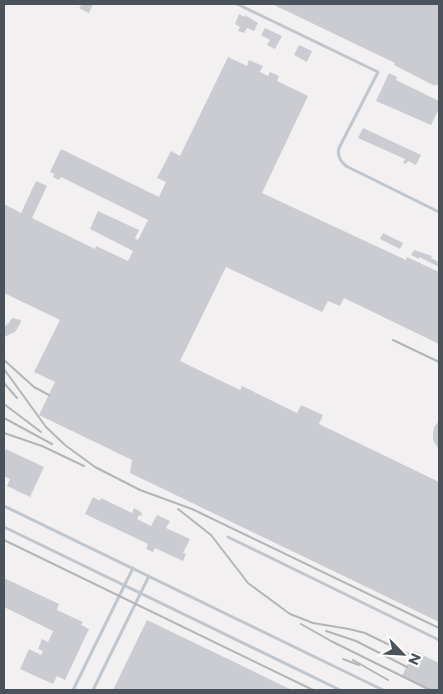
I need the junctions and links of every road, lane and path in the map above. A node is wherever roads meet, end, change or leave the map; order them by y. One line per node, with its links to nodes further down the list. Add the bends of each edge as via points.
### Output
1 (237, 4): 2 (lane, via 378,72 339,148 340,160 346,166)
2 (439, 212)
3 (4, 506): 6 (lane)
4 (4, 527): 8 (lane)
5 (228, 537): 10 (lane)
6 (133, 568): 7 (lane); 8 (lane)
7 (149, 576): 9 (lane); 11 (lane)
8 (124, 586): 9 (lane); 12 (lane)
9 (141, 593): 13 (lane); 14 (lane)
10 (439, 640)
11 (376, 689): 15 (lane)
12 (73, 690)
13 (94, 690)
14 (340, 690)
15 (383, 690)

